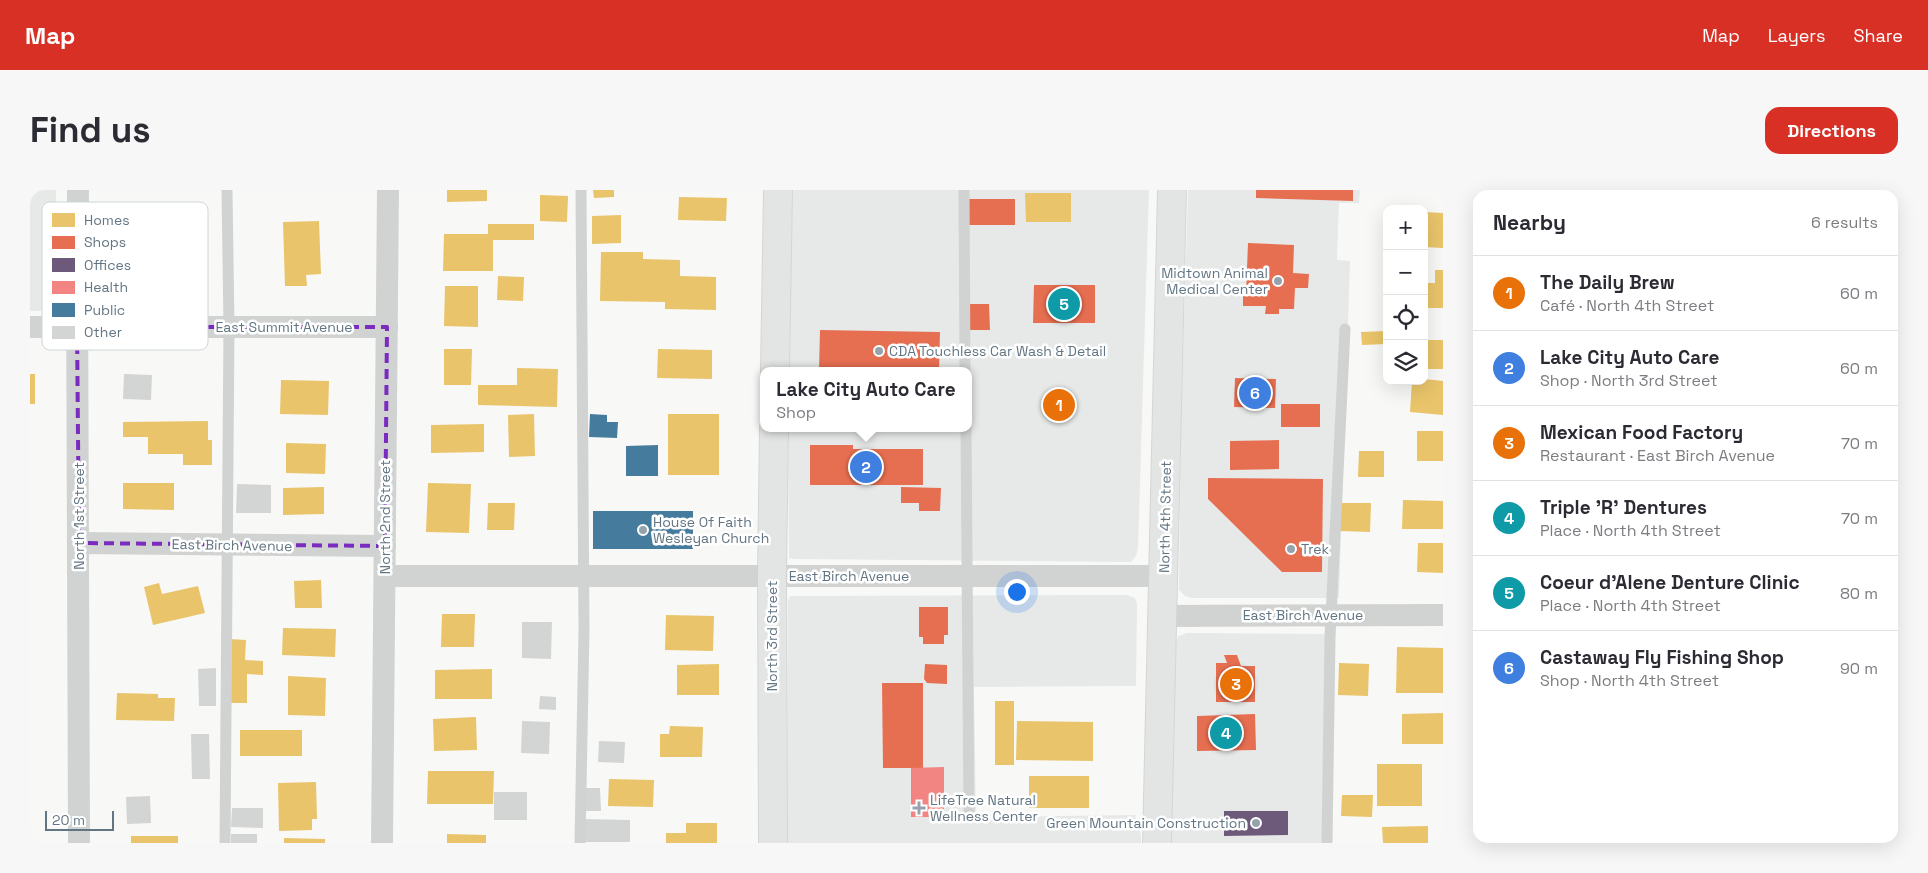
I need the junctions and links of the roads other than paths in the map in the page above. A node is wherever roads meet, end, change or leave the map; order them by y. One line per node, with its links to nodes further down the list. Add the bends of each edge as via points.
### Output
1 (228, 190): 8 (lane)
2 (388, 190): 9 (street, North 2nd Street)
3 (581, 190): 20 (lane)
4 (778, 190): 12 (main road)
5 (964, 190): 13 (lane)
6 (1172, 190): 23 (main road, North 4th Street)
7 (208, 327): 8 (street, East Summit Avenue)
8 (230, 327): 9 (street, East Summit Avenue); 17 (lane)
9 (387, 327): 18 (street, North 2nd Street)
10 (1345, 329): 26 (lane)
11 (77, 350): 16 (street, North 1st Street)
12 (775, 367)
13 (965, 367)
14 (774, 432): 21 (main road, North 3rd Street)
15 (966, 432): 22 (lane)
16 (79, 543): 17 (street, East Birch Avenue); 28 (street, North 1st Street)
17 (228, 546): 18 (street, East Birch Avenue); 29 (lane)
18 (385, 546): 19 (street, North 2nd Street)
19 (385, 576): 20 (street, East Birch Avenue); 30 (street, North 2nd Street)
20 (584, 576): 21 (street, East Birch Avenue); 31 (lane)
21 (772, 576): 22 (street, East Birch Avenue); 32 (main road, North 3rd Street)
22 (967, 576): 23 (street, East Birch Avenue); 27 (lane)
23 (1164, 576): 25 (main road, North 4th Street)
24 (1443, 615): 26 (street, East Birch Avenue)
25 (1163, 616): 26 (street, East Birch Avenue); 33 (main road, North 4th Street)
26 (1331, 616): 34 (lane)
27 (969, 817)
28 (79, 843)
29 (225, 843)
30 (382, 843)
31 (580, 843)
32 (772, 843)
33 (1157, 843)
34 (1327, 843)

